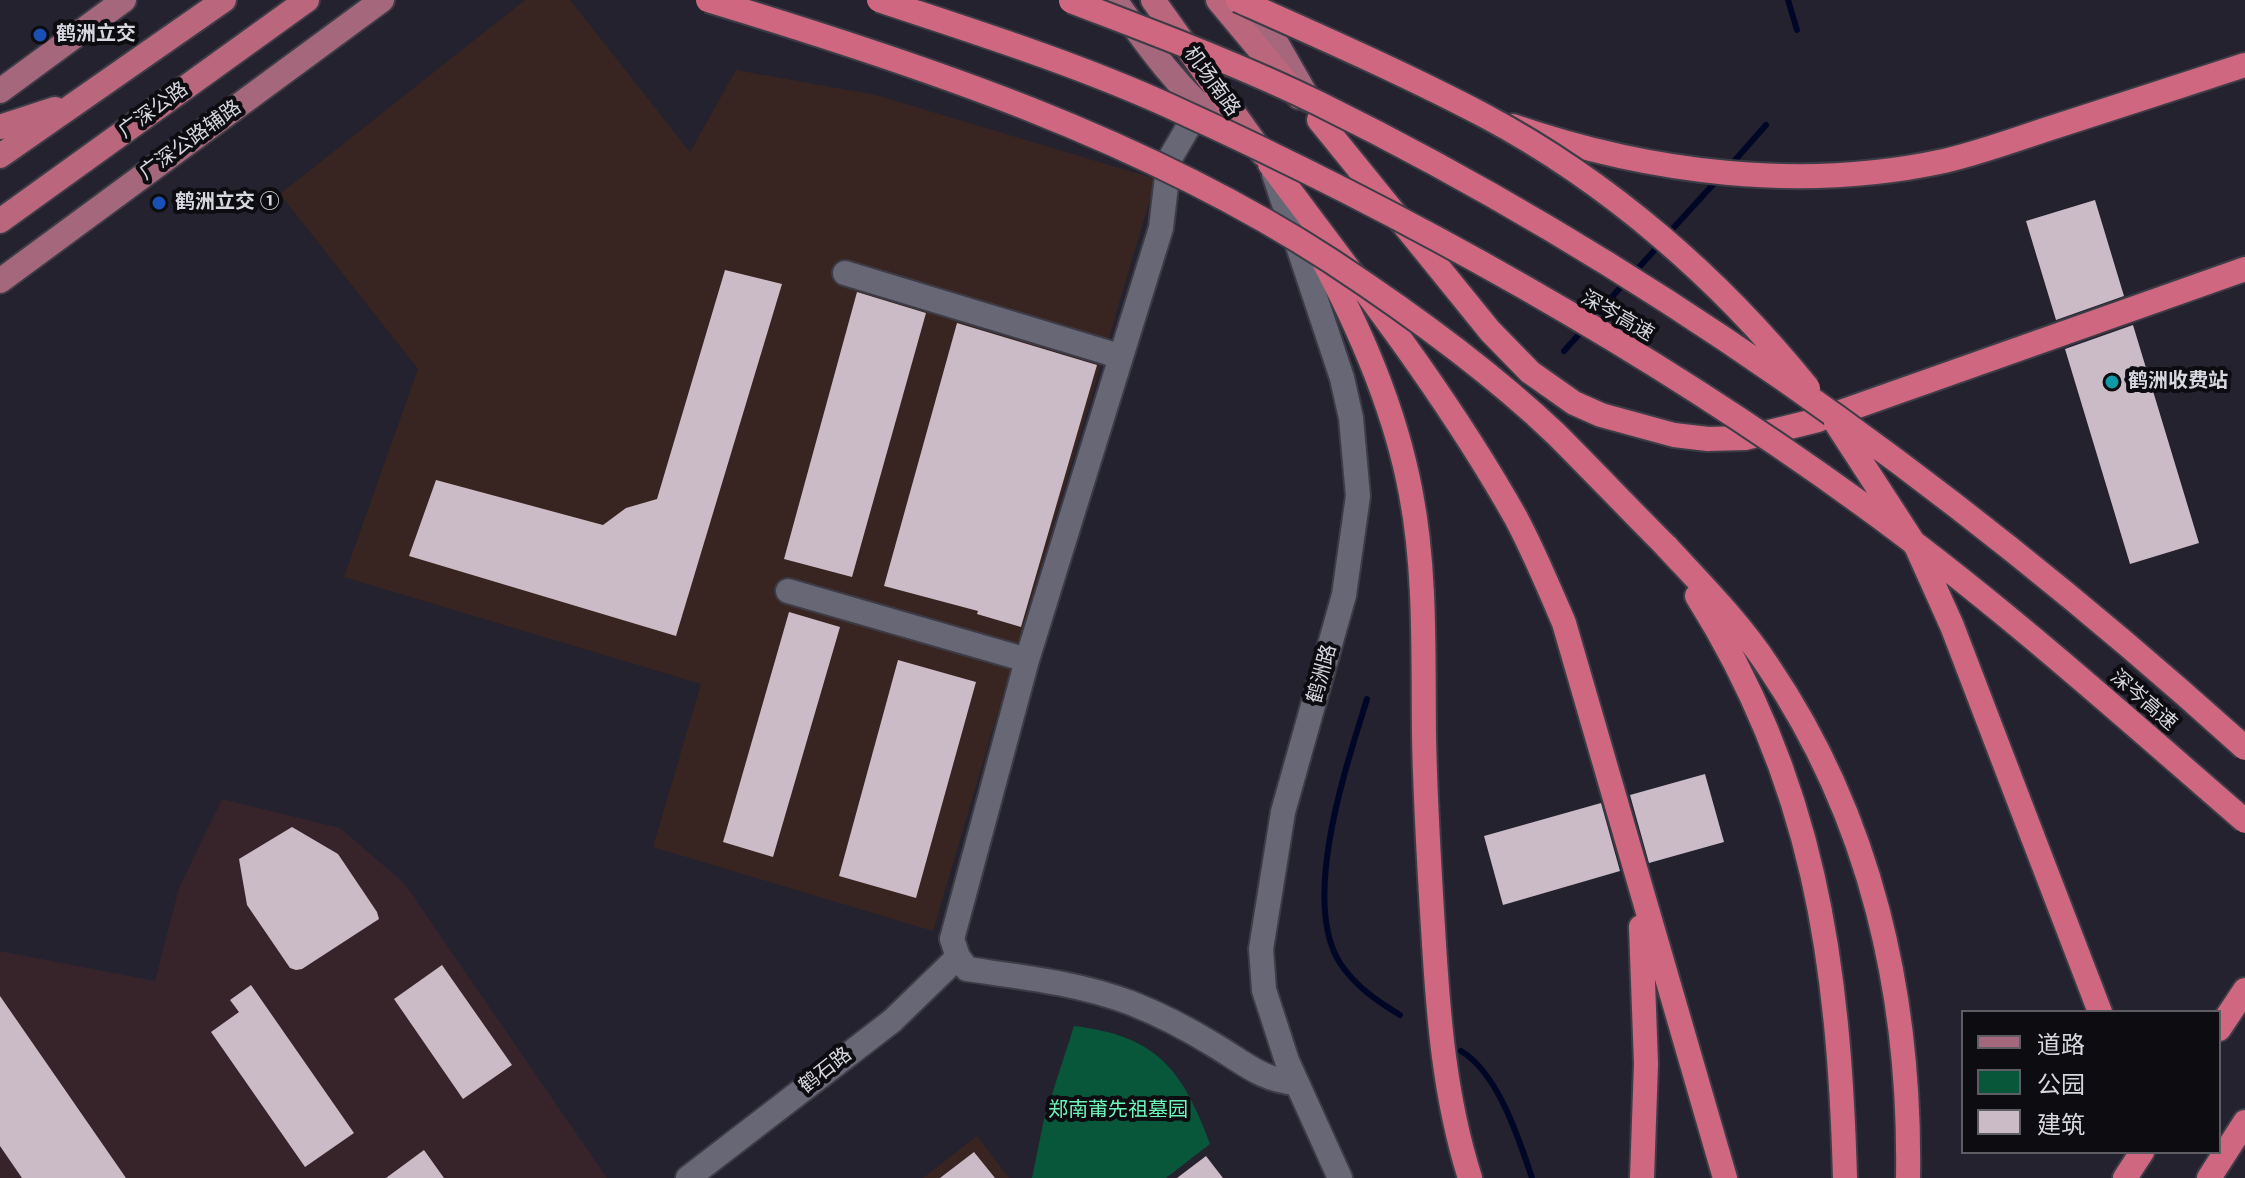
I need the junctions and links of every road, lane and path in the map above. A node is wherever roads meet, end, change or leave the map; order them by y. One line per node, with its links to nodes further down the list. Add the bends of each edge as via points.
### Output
1 (124, 0): 14 (main road)
2 (224, 0): 15 (highway)
3 (307, 0): 22 (highway, 广深公路)
4 (382, 0): 25 (main road, 广深公路辅路)
5 (708, 0): 27 (highway, bridge, via 993,94 1230,202 1330,261 1448,345 1553,432)
6 (879, 0): 31 (highway, 深岑高速, bridge, via 1165,104 1401,221 1705,397 1860,503 1996,608)
7 (1067, 0): 30 (highway, 深岑高速, bridge, via 1195,48 1317,103 1560,236 1721,337 1886,451)
8 (1115, 0): 16 (main road, via 1158,61)
9 (1153, 0): 21 (highway, 机场南路)
10 (1218, 0): 18 (highway)
11 (1238, 0): 17 (highway, bridge)
12 (1252, 0): 18 (main road)
13 (2245, 65): 17 (highway, bridge, via 1944,161 1872,171 1764,176 1643,162 1577,148)
14 (0, 91)
15 (80, 101): 19 (highway); 20 (highway)
16 (1200, 107): 21 (main road); 26 (street, via 1169,160 1161,228)
17 (1487, 117): 35 (highway, bridge, via 1563,163 1684,257 1784,358 1837,424 1917,548)
18 (1319, 120): 23 (highway, via 1490,331 1530,372 1601,415 1674,435 1745,438 1805,424)
19 (0, 127)
20 (0, 156)
21 (1270, 164): 32 (highway, via 1401,341 1517,521 1564,623); 37 (street, 鹤洲路, via 1342,378 1353,429 1358,496 1344,595 1283,812 1261,949 1264,990); 43 (highway, via 1368,355 1387,402 1412,496 1422,606 1425,797 1440,1037)
22 (0, 221)
23 (2245, 269)
24 (845, 273): 26 (street)
25 (0, 281)
26 (1119, 356): 29 (street)
27 (1666, 546): 46 (highway, via 1737,667 1773,746 1815,873 1842,1071); 47 (highway, via 1768,666 1811,738 1863,854 1897,994 1906,1070)
28 (788, 591): 29 (street)
29 (1027, 660): 33 (street, via 952,939)
30 (2245, 748)
31 (2245, 821)
32 (1636, 872): 44 (highway, via 1644,967); 45 (highway)
33 (958, 957): 37 (street, via 967,969 1074,986 1129,1003 1204,1039 1256,1074); 41 (street, 鹤石路, via 892,1021)
34 (2245, 990): 36 (highway)
35 (2099, 1010)
36 (2221, 1026)
37 (1296, 1083): 42 (street, 鹤洲路)
38 (2245, 1122): 50 (highway)
39 (2143, 1154): 48 (highway)
40 (2145, 1154): 49 (highway)
41 (688, 1178)
42 (1340, 1178)
43 (1470, 1178)
44 (1642, 1178)
45 (1725, 1178)
46 (1845, 1178)
47 (1908, 1178)
48 (2125, 1178)
49 (2151, 1178)
50 (2209, 1178)

